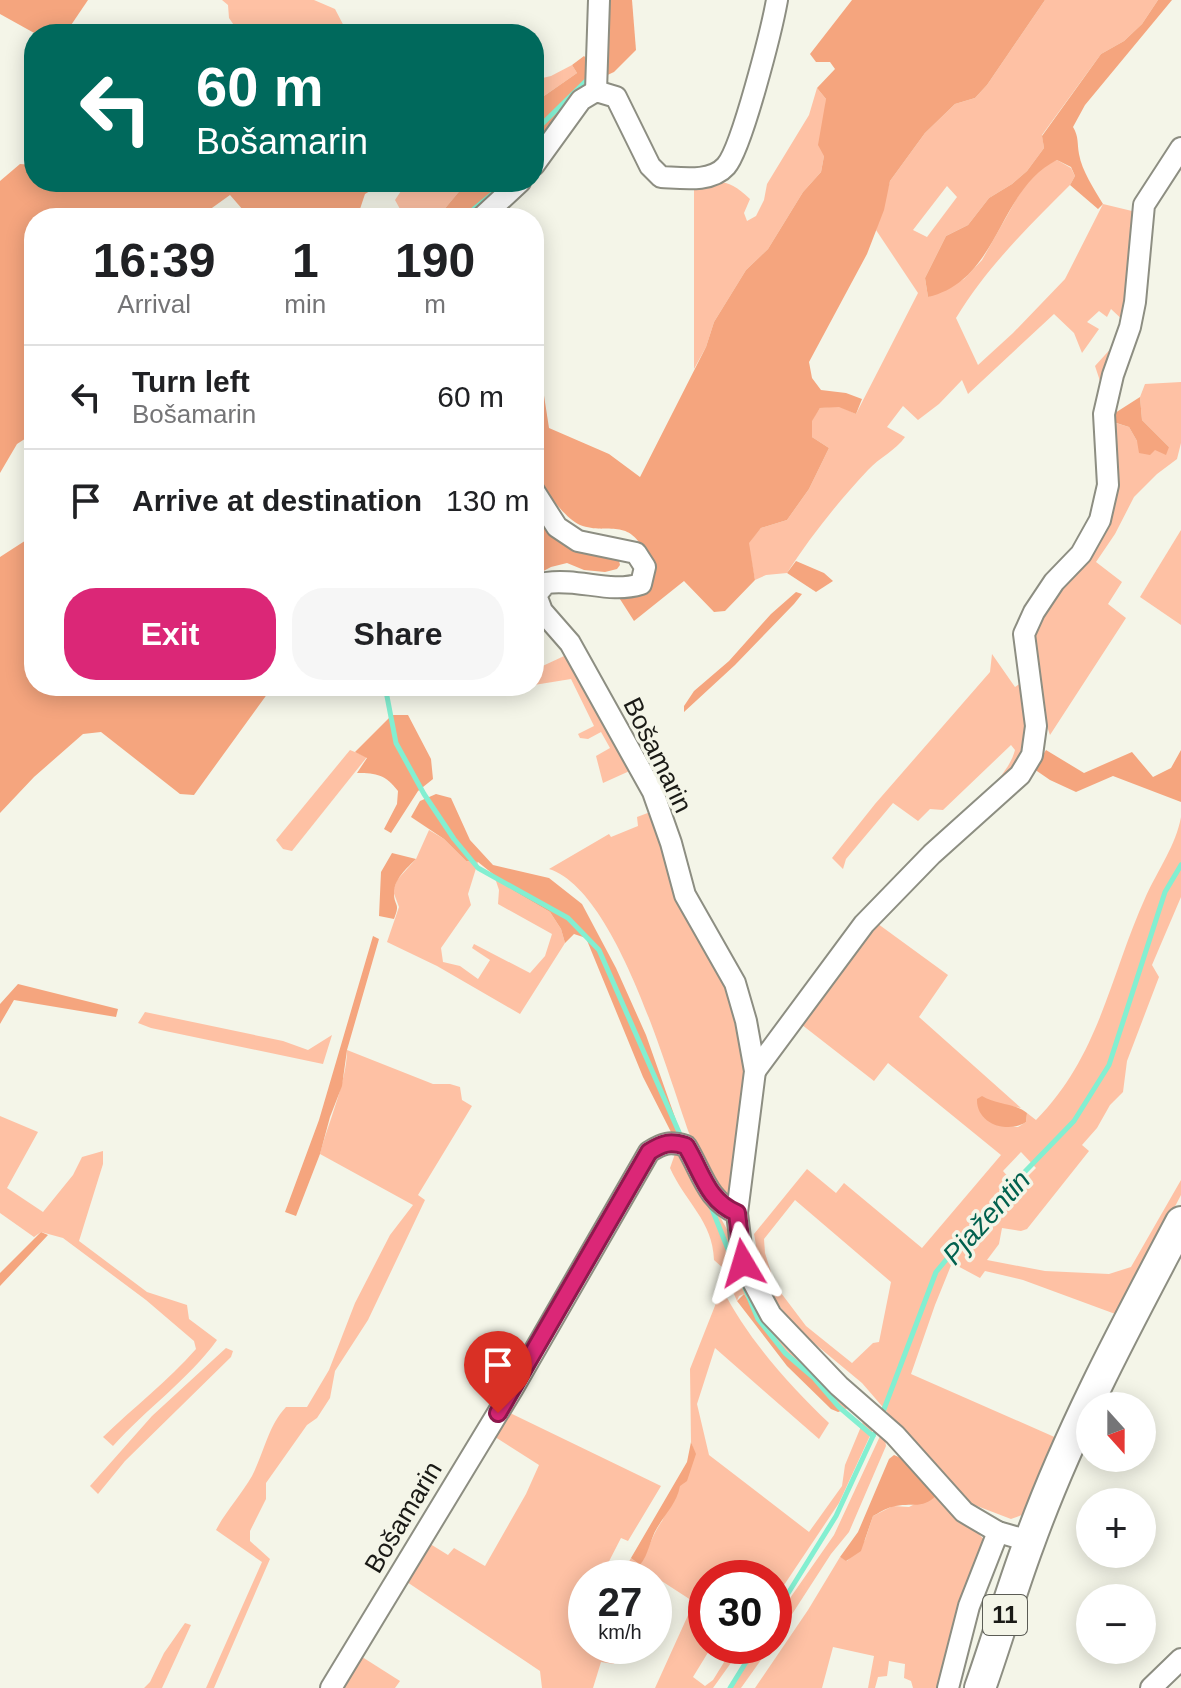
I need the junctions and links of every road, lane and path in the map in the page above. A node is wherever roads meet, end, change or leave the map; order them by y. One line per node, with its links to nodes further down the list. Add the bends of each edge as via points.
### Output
1 (599, 0): 3 (street)
2 (777, 0): 3 (street, via 740,140 726,167 704,178 661,177 650,166 616,97)
3 (596, 91): 5 (street, via 581,100)
4 (1181, 148): 11 (street, via 1144,205 1135,302 1104,414 1108,485 1100,520 1024,634 1036,726 1032,755 1020,775 864,924)
5 (544, 151)
6 (509, 192): 7 (street)
7 (492, 208)
8 (544, 507): 9 (street, Bošamarin, via 557,527 578,541 636,553 645,567 641,584 624,589 568,580)
9 (544, 585)
10 (544, 613): 11 (street, Bošamarin, via 570,643 653,792 685,895 735,983)
11 (755, 1071): 12 (street, Bošamarin)
12 (737, 1213): 14 (street, Bošamarin, via 743,1263 771,1315 895,1435 964,1512); 17 (street, Bošamarin, via 713,1197 686,1146 672,1141 649,1152)
13 (1181, 1222): 15 (main road, 11, via 1121,1337)
14 (998, 1532): 15 (street, Bošamarin); 18 (street, via 969,1606)
15 (1029, 1541): 19 (main road, 11)
16 (1181, 1659): 20 (street)
17 (331, 1688)
18 (948, 1688)
19 (980, 1688)
20 (1151, 1688)

